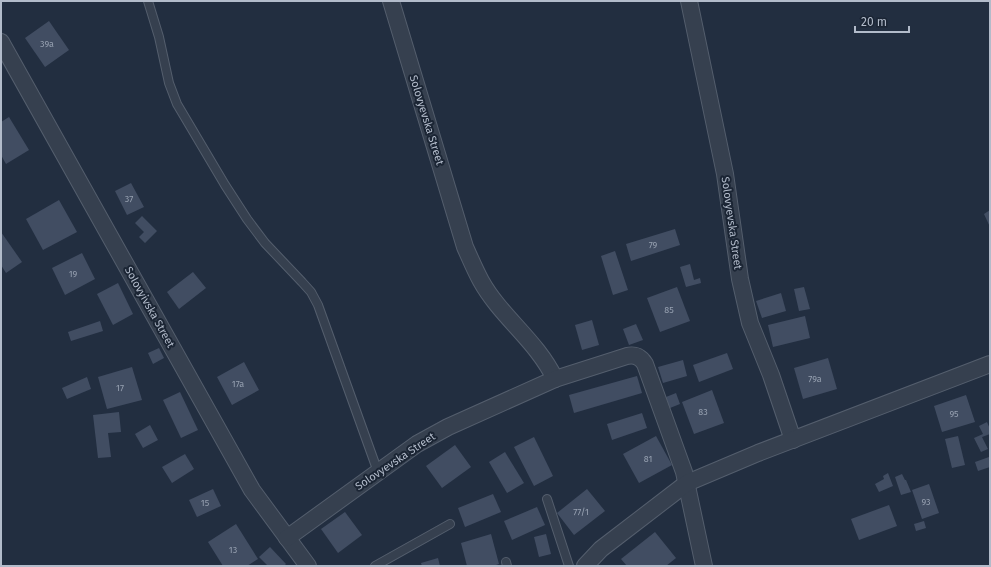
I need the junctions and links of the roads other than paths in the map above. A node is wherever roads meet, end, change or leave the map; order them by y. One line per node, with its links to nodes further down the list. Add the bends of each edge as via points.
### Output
1 (148, 1): 8 (lane, via 169,83 177,104 247,219 306,287 318,305)
2 (391, 1): 6 (street, Solovyevska Street, via 465,247 481,281 533,344 550,368)
3 (689, 1): 7 (street, Solovyevska Street, via 725,174 740,279 750,323)
4 (1, 42): 12 (street, Solovyivska Street, via 252,490)
5 (990, 364): 7 (street)
6 (554, 379): 8 (street, Solovyevska Street, via 448,426); 9 (street, Solovyevska Street, via 631,355 640,358 645,364)
7 (793, 440): 9 (street)
8 (378, 472): 12 (street, Solovyevska Street)
9 (687, 483): 16 (street, via 601,549); 17 (street, Solovyevska Street)
10 (547, 499): 15 (lane)
11 (450, 524): 14 (lane)
12 (287, 538): 13 (street, Solovyivska Street)
13 (308, 566)
14 (375, 566)
15 (569, 566)
16 (585, 566)
17 (704, 566)

